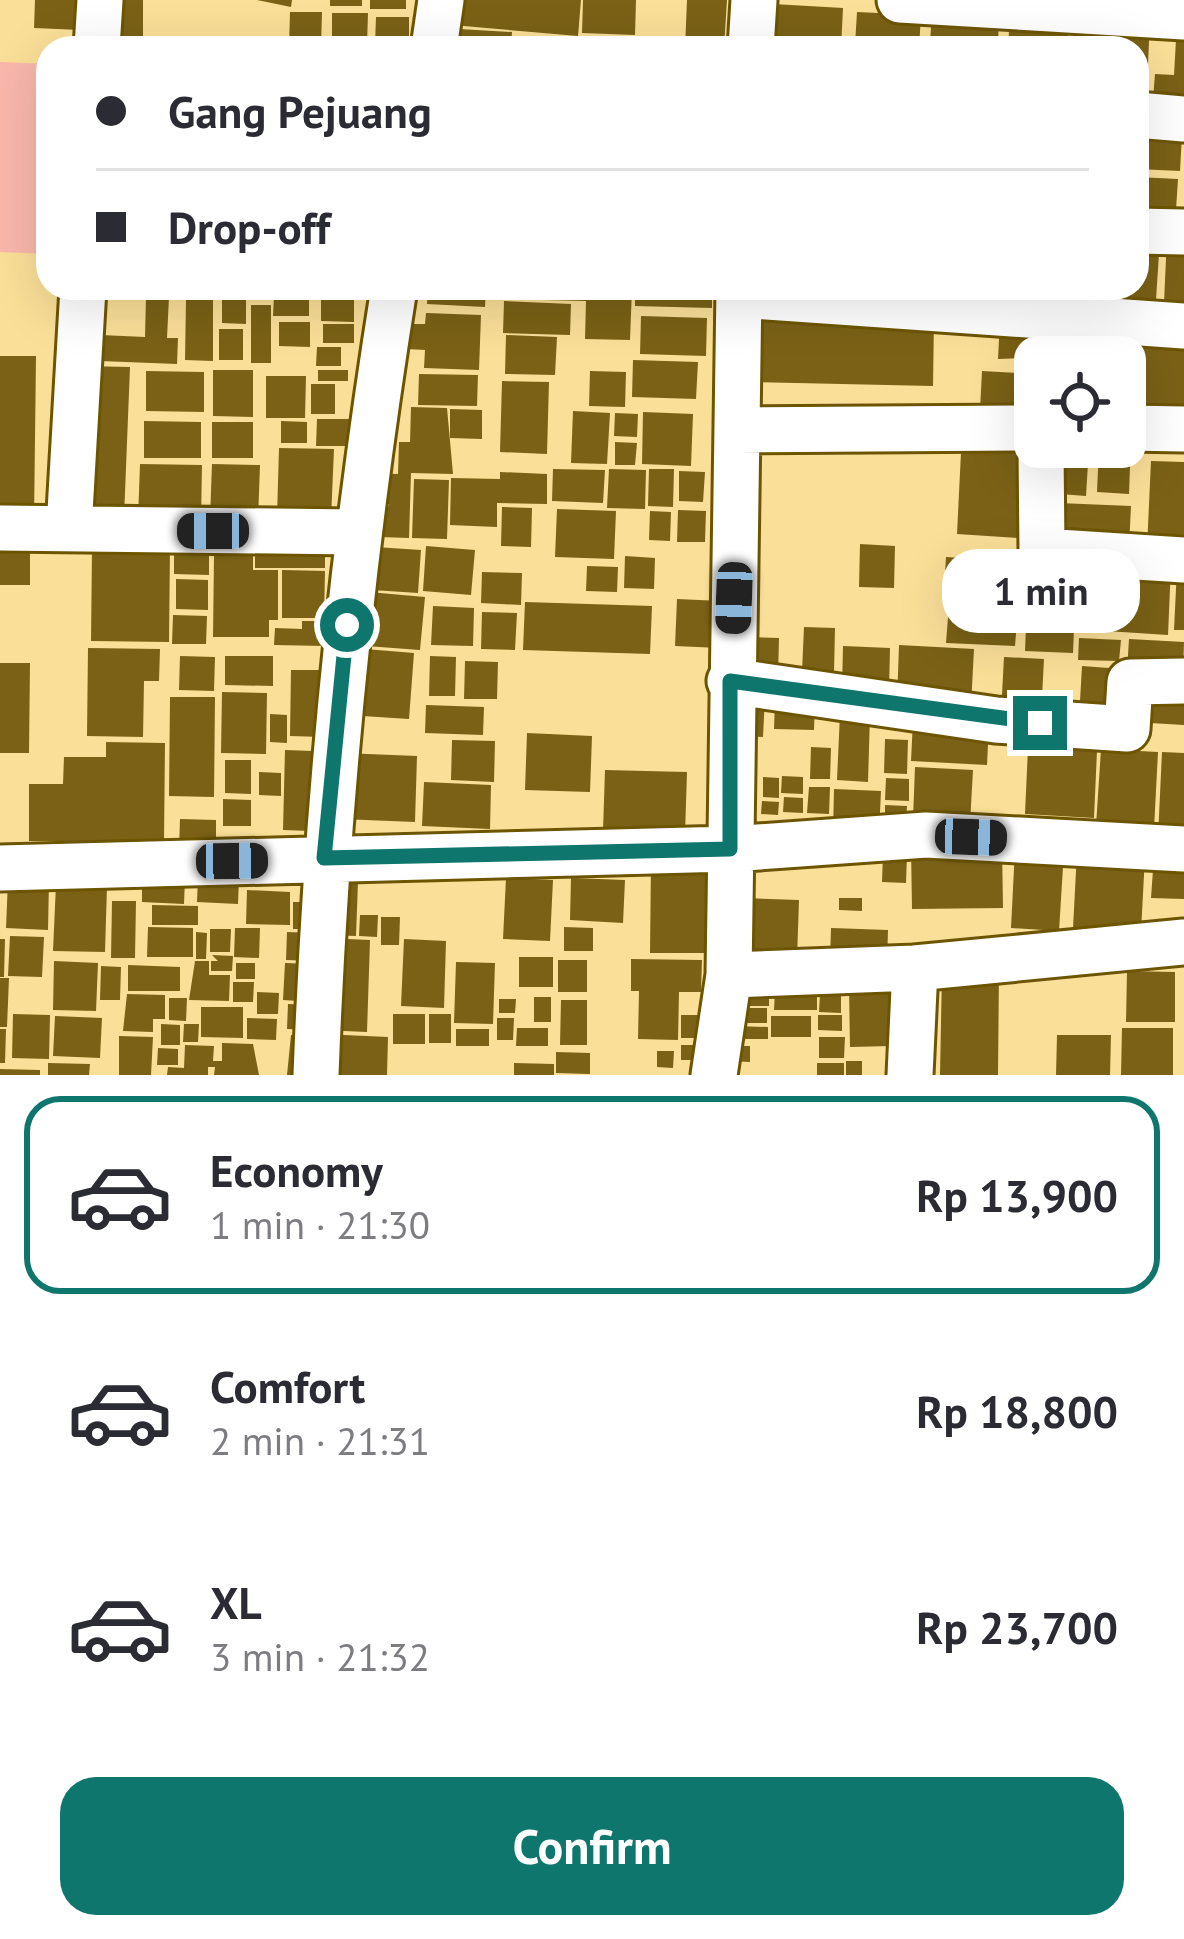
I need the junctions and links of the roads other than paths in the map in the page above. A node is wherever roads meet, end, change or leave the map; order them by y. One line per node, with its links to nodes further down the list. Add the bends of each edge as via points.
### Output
1 (100, 0): 6 (street)
2 (441, 0): 7 (street)
3 (754, 0): 8 (street)
4 (900, 0): 5 (street)
5 (1184, 17)
6 (98, 36)
7 (436, 36)
8 (752, 36)
9 (1149, 116): 10 (street)
10 (1184, 119)
11 (1149, 231): 12 (street)
12 (1184, 232)
13 (82, 300): 24 (street)
14 (392, 300): 25 (street)
15 (740, 300): 21 (street)
16 (844, 300): 17 (street)
17 (1184, 326)
18 (1014, 428): 21 (street)
19 (1146, 428): 20 (street)
20 (1184, 429)
21 (741, 430): 27 (street)
22 (1041, 468): 26 (street, via 1042,551)
23 (0, 528): 24 (street)
24 (69, 530): 25 (street)
25 (356, 532): 31 (street)
26 (1184, 560)
27 (730, 681): 28 (street, via 958,715 1127,729 1130,682); 29 (street)
28 (1184, 681)
29 (730, 849): 30 (street, via 926,836); 31 (street); 35 (street)
30 (1184, 849)
31 (324, 858): 32 (street); 36 (street)
32 (0, 868)
33 (1184, 942): 34 (street)
34 (915, 968): 35 (street); 38 (street)
35 (729, 975): 37 (street)
36 (316, 1075)
37 (714, 1075)
38 (910, 1075)

